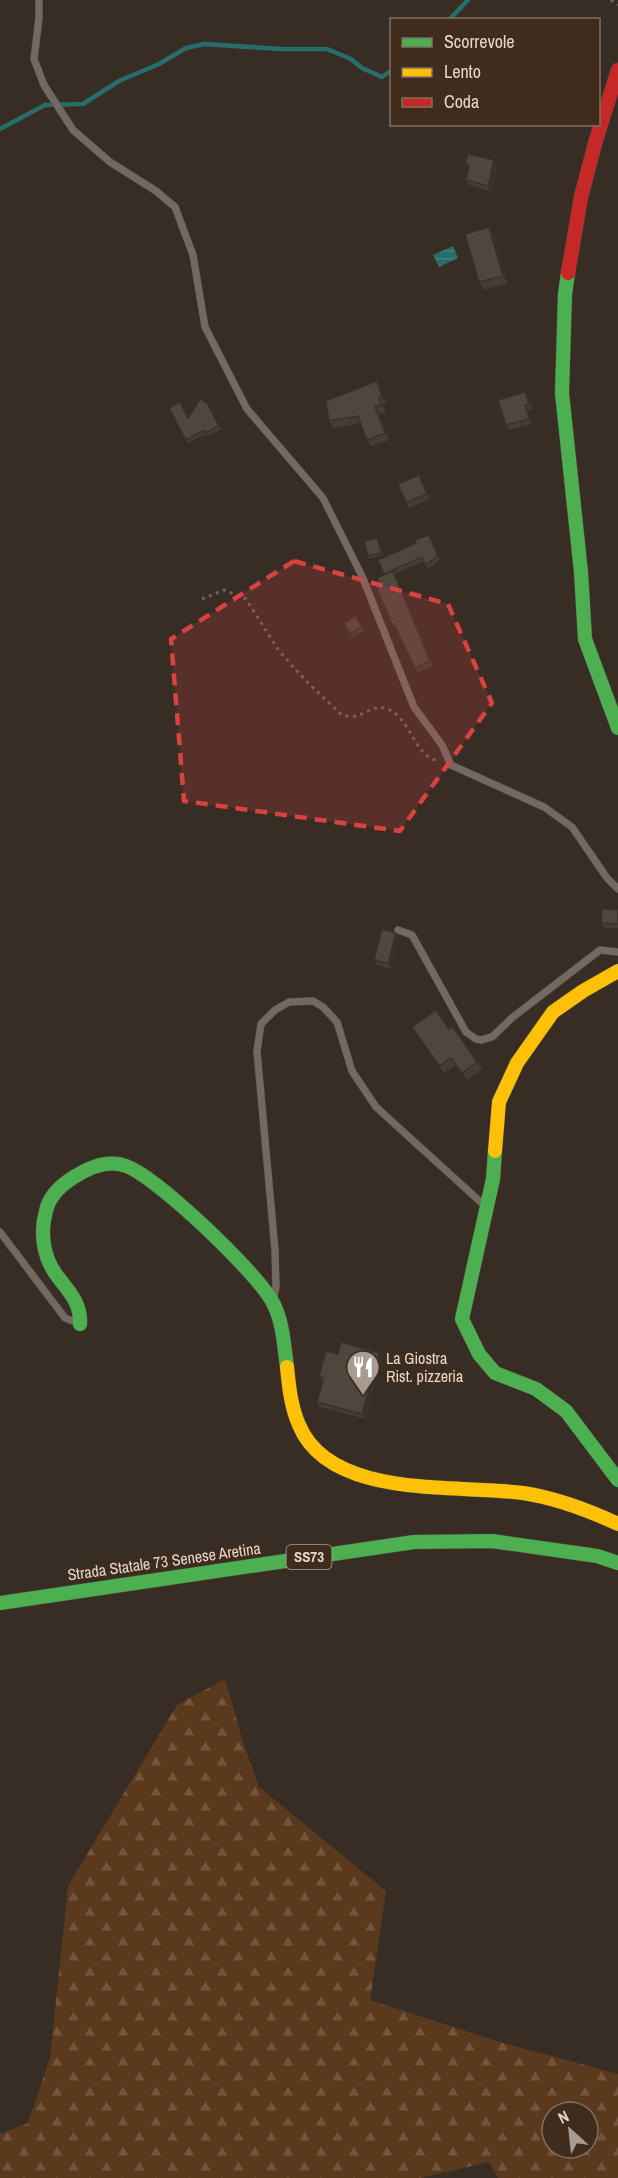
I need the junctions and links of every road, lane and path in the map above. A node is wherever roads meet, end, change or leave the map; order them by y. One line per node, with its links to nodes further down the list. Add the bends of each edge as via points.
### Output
1 (39, 0): 7 (lane, via 34,59 44,85 73,130 110,162 175,207 193,255 205,327 247,409 323,498 362,576 414,707)
2 (611, 0): 3 (path)
3 (618, 5)
4 (618, 70): 6 (street, via 596,140 578,219 565,294 562,393 585,639)
5 (202, 599): 7 (path, via 224,590 246,599 279,651 342,715 388,709 431,759)
6 (618, 728)
7 (450, 762): 8 (lane, via 544,807 572,827)
8 (618, 889)
9 (398, 930): 10 (lane, via 412,935 466,1032 482,1040 492,1037 600,950)
10 (618, 952)
11 (618, 971): 12 (street, via 553,1012 517,1063 499,1102 493,1179)
12 (486, 1207): 14 (lane, via 376,1107 352,1071 337,1022 313,1001 289,1002 261,1024 256,1051 275,1250); 16 (street, via 462,1319 479,1354 495,1373 536,1389 566,1411)
13 (0, 1232): 15 (lane, via 65,1318)
14 (273, 1301): 15 (street, via 218,1241 139,1173 125,1165 96,1165 73,1177 56,1193 46,1209 42,1234 53,1272 79,1304); 17 (street, via 281,1328 292,1407 304,1436 323,1456 357,1475 399,1486 512,1492 563,1502)
15 (80, 1324)
16 (618, 1480)
17 (618, 1524)
18 (618, 1563): 19 (street, Strada Statale 73 Senese Aretina / SS73, via 597,1556 492,1541 414,1542)
19 (0, 1603)

